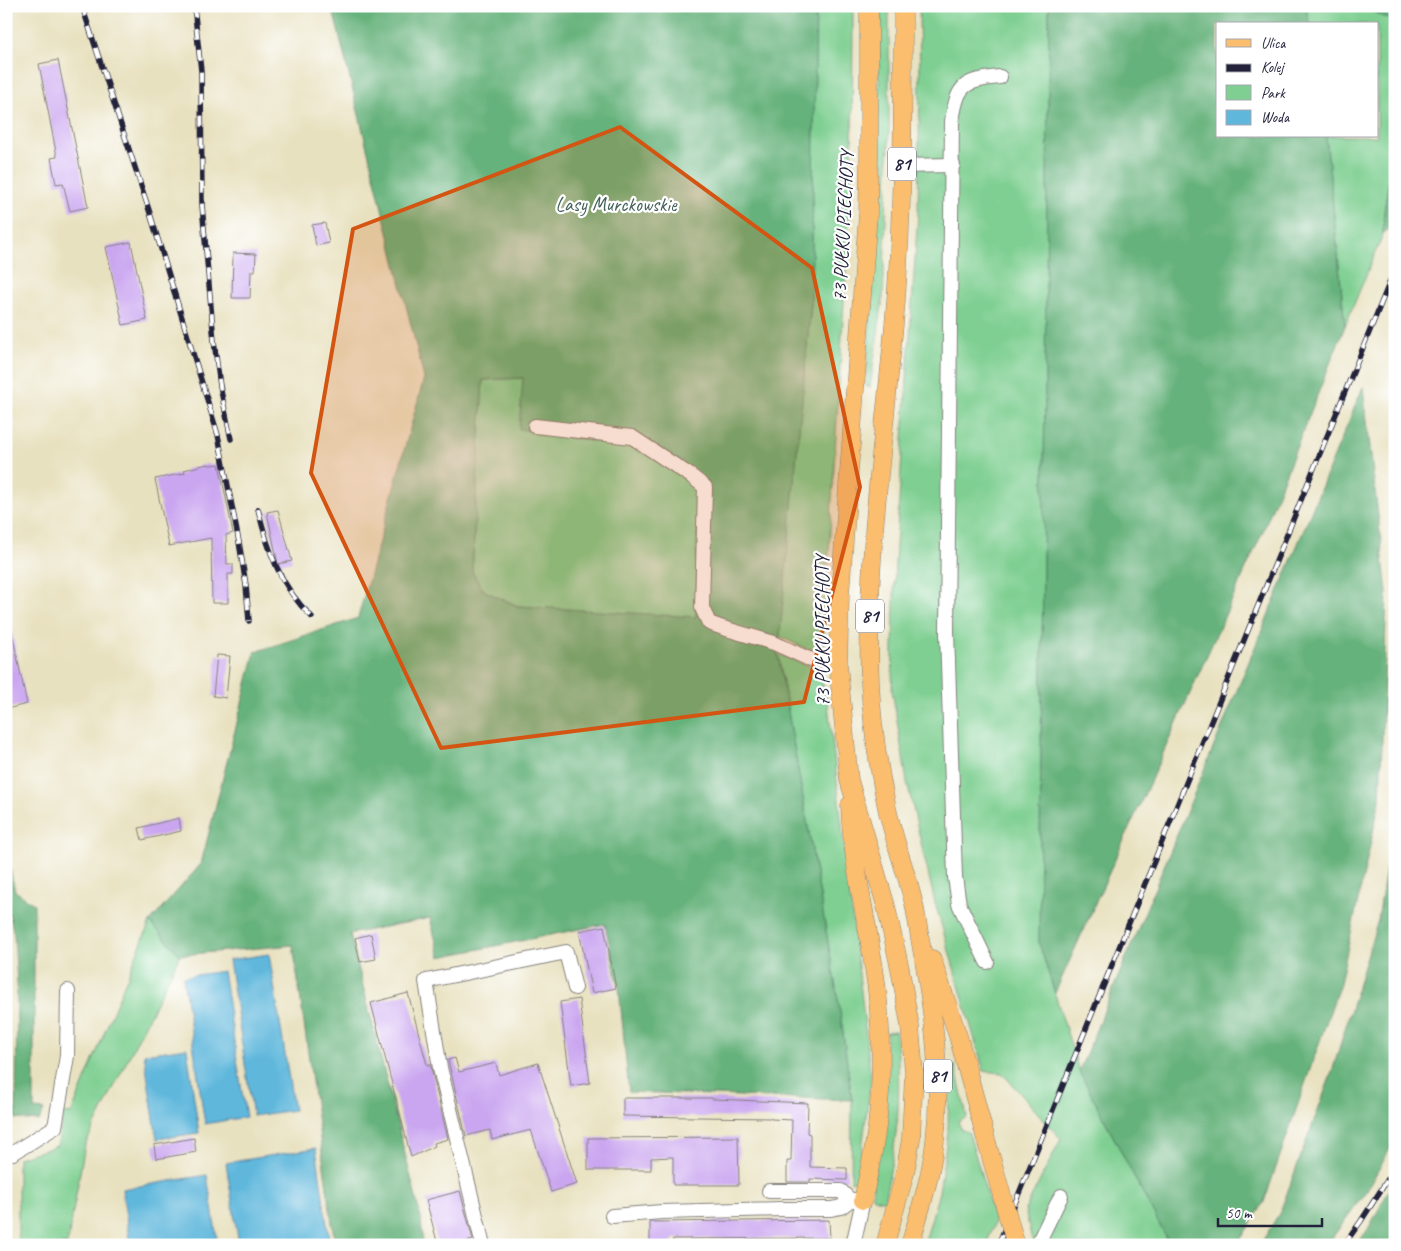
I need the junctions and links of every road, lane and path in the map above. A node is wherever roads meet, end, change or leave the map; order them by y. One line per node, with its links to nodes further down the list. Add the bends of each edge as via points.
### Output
1 (869, 6): 7 (main road, 73 PUŁKU PIECHOTY / 81, via 868,214 840,595)
2 (903, 6): 5 (main road, 81)
3 (1000, 77): 4 (street, via 973,80 958,92 952,121)
4 (952, 165): 5 (street); 10 (street, via 947,632 955,877 959,904)
5 (902, 166): 9 (main road, 81, via 896,301 873,553 870,683 876,752 887,810)
6 (535, 426): 7 (street, via 632,437 691,476 705,487 702,608 709,623 774,642 809,659)
7 (838, 664): 8 (main road, 73 PUŁKU PIECHOTY / 81)
8 (849, 780): 16 (main road, via 851,834 878,998 881,1048 877,1126); 20 (main road, 73 PUŁKU PIECHOTY / 81, via 886,906 910,1026 914,1072 911,1139 905,1174)
9 (914, 906): 21 (main road, 81, via 934,1019 938,1103 926,1191); 22 (main road, bridge, via 958,1036)
10 (987, 962)
11 (575, 988): 18 (street, via 566,952 426,981 440,1068)
12 (68, 991): 13 (street, via 67,1056 55,1127)
13 (6, 1154)
14 (769, 1191): 16 (street, via 841,1192)
15 (1061, 1196): 23 (street)
16 (856, 1200): 17 (street, via 831,1210 662,1212); 19 (street)
17 (612, 1216)
18 (483, 1245)
19 (853, 1245)
20 (885, 1245)
21 (910, 1245)
22 (1016, 1245)
23 (1037, 1245)

